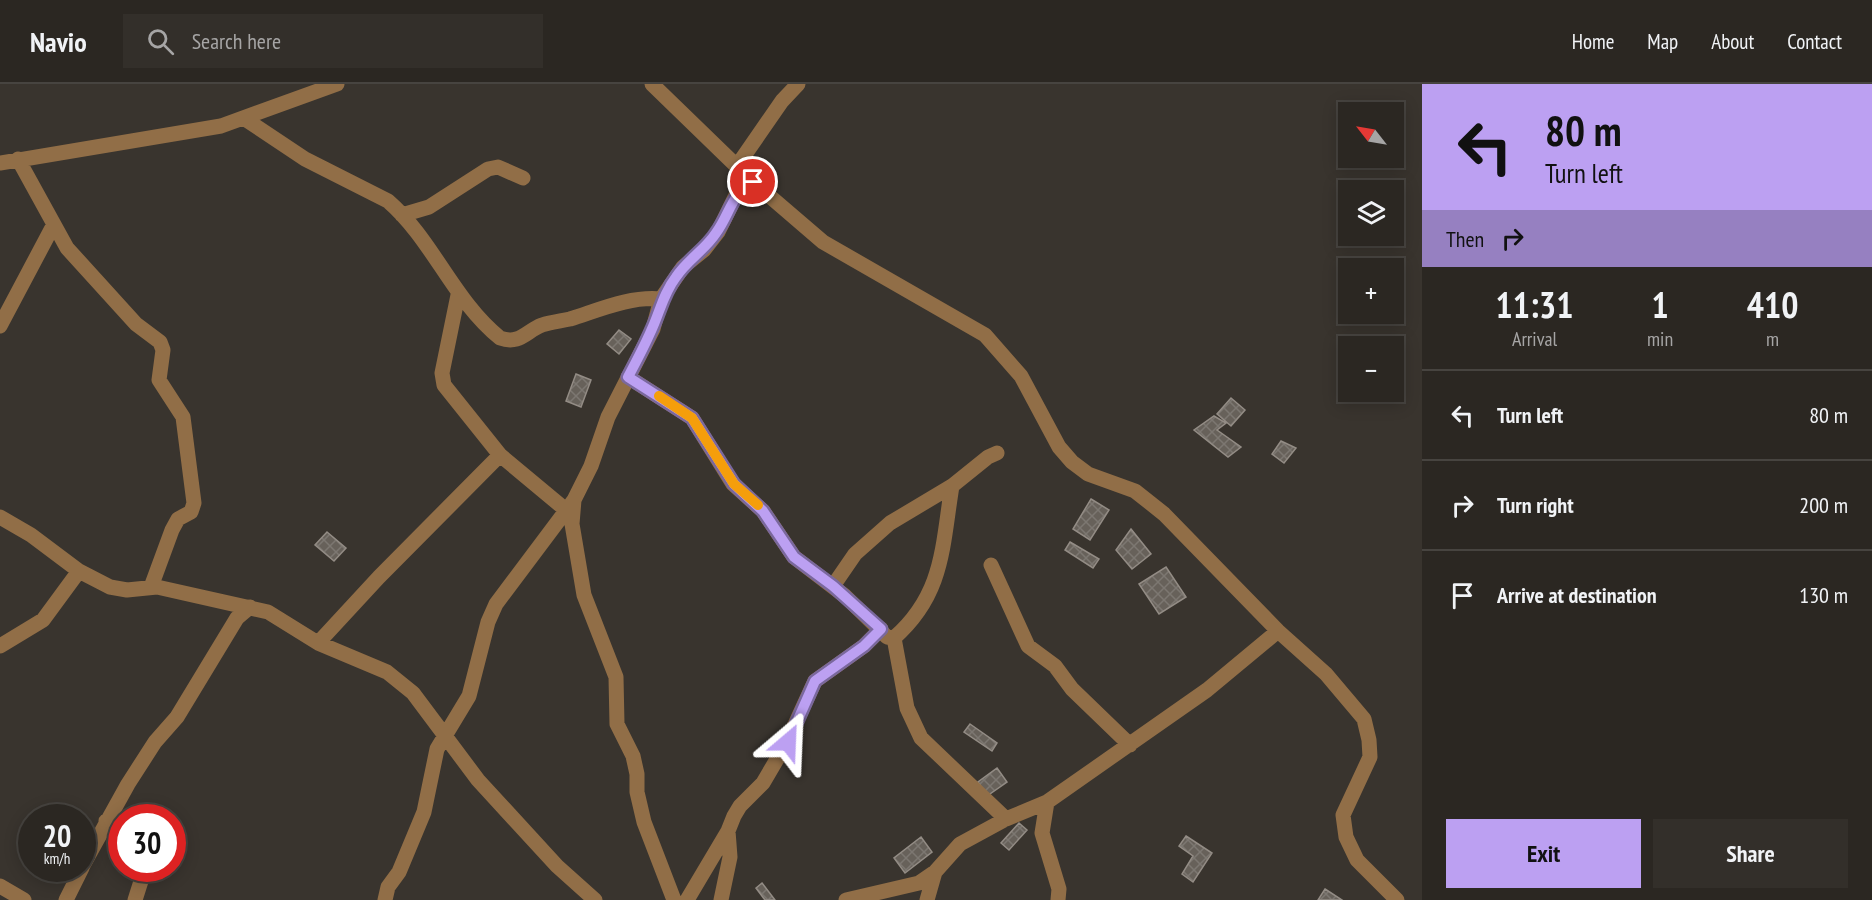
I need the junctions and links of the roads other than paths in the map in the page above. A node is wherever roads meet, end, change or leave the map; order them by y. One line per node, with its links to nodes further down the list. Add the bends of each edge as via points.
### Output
1 (337, 84): 4 (street)
2 (652, 84): 7 (street)
3 (798, 84): 7 (street)
4 (245, 119): 5 (street); 10 (street, via 305,159 388,201)
5 (18, 159): 6 (street); 11 (street)
6 (0, 163)
7 (737, 166): 9 (street)
8 (523, 178): 10 (street, via 498,167 488,169 429,207)
9 (753, 182): 13 (street, via 737,193 718,232 683,267); 27 (street, via 824,242 984,335 1021,376 1059,447 1072,462 1088,474 1135,491 1164,514)
10 (402, 216): 12 (street, via 430,249)
11 (53, 226): 14 (street); 24 (street, via 67,248 123,309 160,342 163,350 159,380 183,417 194,503 191,512 178,519 171,530)
12 (458, 295): 13 (street, via 490,330 508,341 523,339 540,326 603,306); 17 (street, via 442,373 444,385)
13 (661, 299): 15 (street, via 652,329)
14 (0, 326)
15 (628, 377): 19 (street, via 604,425 591,466); 23 (street, via 692,418 734,484 763,511 794,557)
16 (997, 453): 18 (street)
17 (500, 455): 19 (street); 29 (street)
18 (951, 486): 23 (street, via 890,523 855,554); 28 (street, via 940,567 923,607)
19 (570, 505): 31 (street, via 496,604 469,696); 48 (street, via 584,596 616,677 618,730 633,756 644,822)
20 (0, 516): 22 (street)
21 (992, 565): 32 (street, via 1028,646 1055,666 1072,689)
22 (79, 571): 24 (street, via 118,589); 30 (street, via 43,620)
23 (833, 586): 26 (street)
24 (151, 587): 25 (street)
25 (250, 607): 29 (street, via 268,612); 35 (street, via 237,618 177,717 154,742)
26 (881, 629): 28 (street, via 887,637); 37 (street, via 815,681 788,742 764,783 740,806)
27 (1278, 631): 32 (street, via 1207,690); 54 (street, via 1326,674 1364,719 1370,757 1346,805 1344,828 1358,860)
28 (894, 638): 34 (street, via 907,708 921,738)
29 (318, 643): 31 (street, via 387,672 413,693)
30 (0, 646)
31 (446, 736): 46 (street, via 437,749 424,812); 47 (street, via 478,780 557,866)
32 (1130, 745): 33 (street)
33 (1047, 802): 34 (street); 53 (street, via 1042,833 1059,889)
34 (1006, 819): 39 (street, via 960,844)
35 (106, 821): 36 (street); 38 (street)
36 (108, 823)
37 (728, 831): 49 (street); 50 (street, via 730,856)
38 (96, 841)
39 (934, 872): 51 (street, via 911,886); 52 (street)
40 (75, 882): 44 (street)
41 (141, 882): 45 (street)
42 (0, 886): 43 (street)
43 (24, 900)
44 (66, 900)
45 (135, 900)
46 (385, 900)
47 (596, 900)
48 (674, 900)
49 (687, 900)
50 (721, 900)
51 (846, 900)
52 (927, 900)
53 (1058, 900)
54 (1397, 900)

